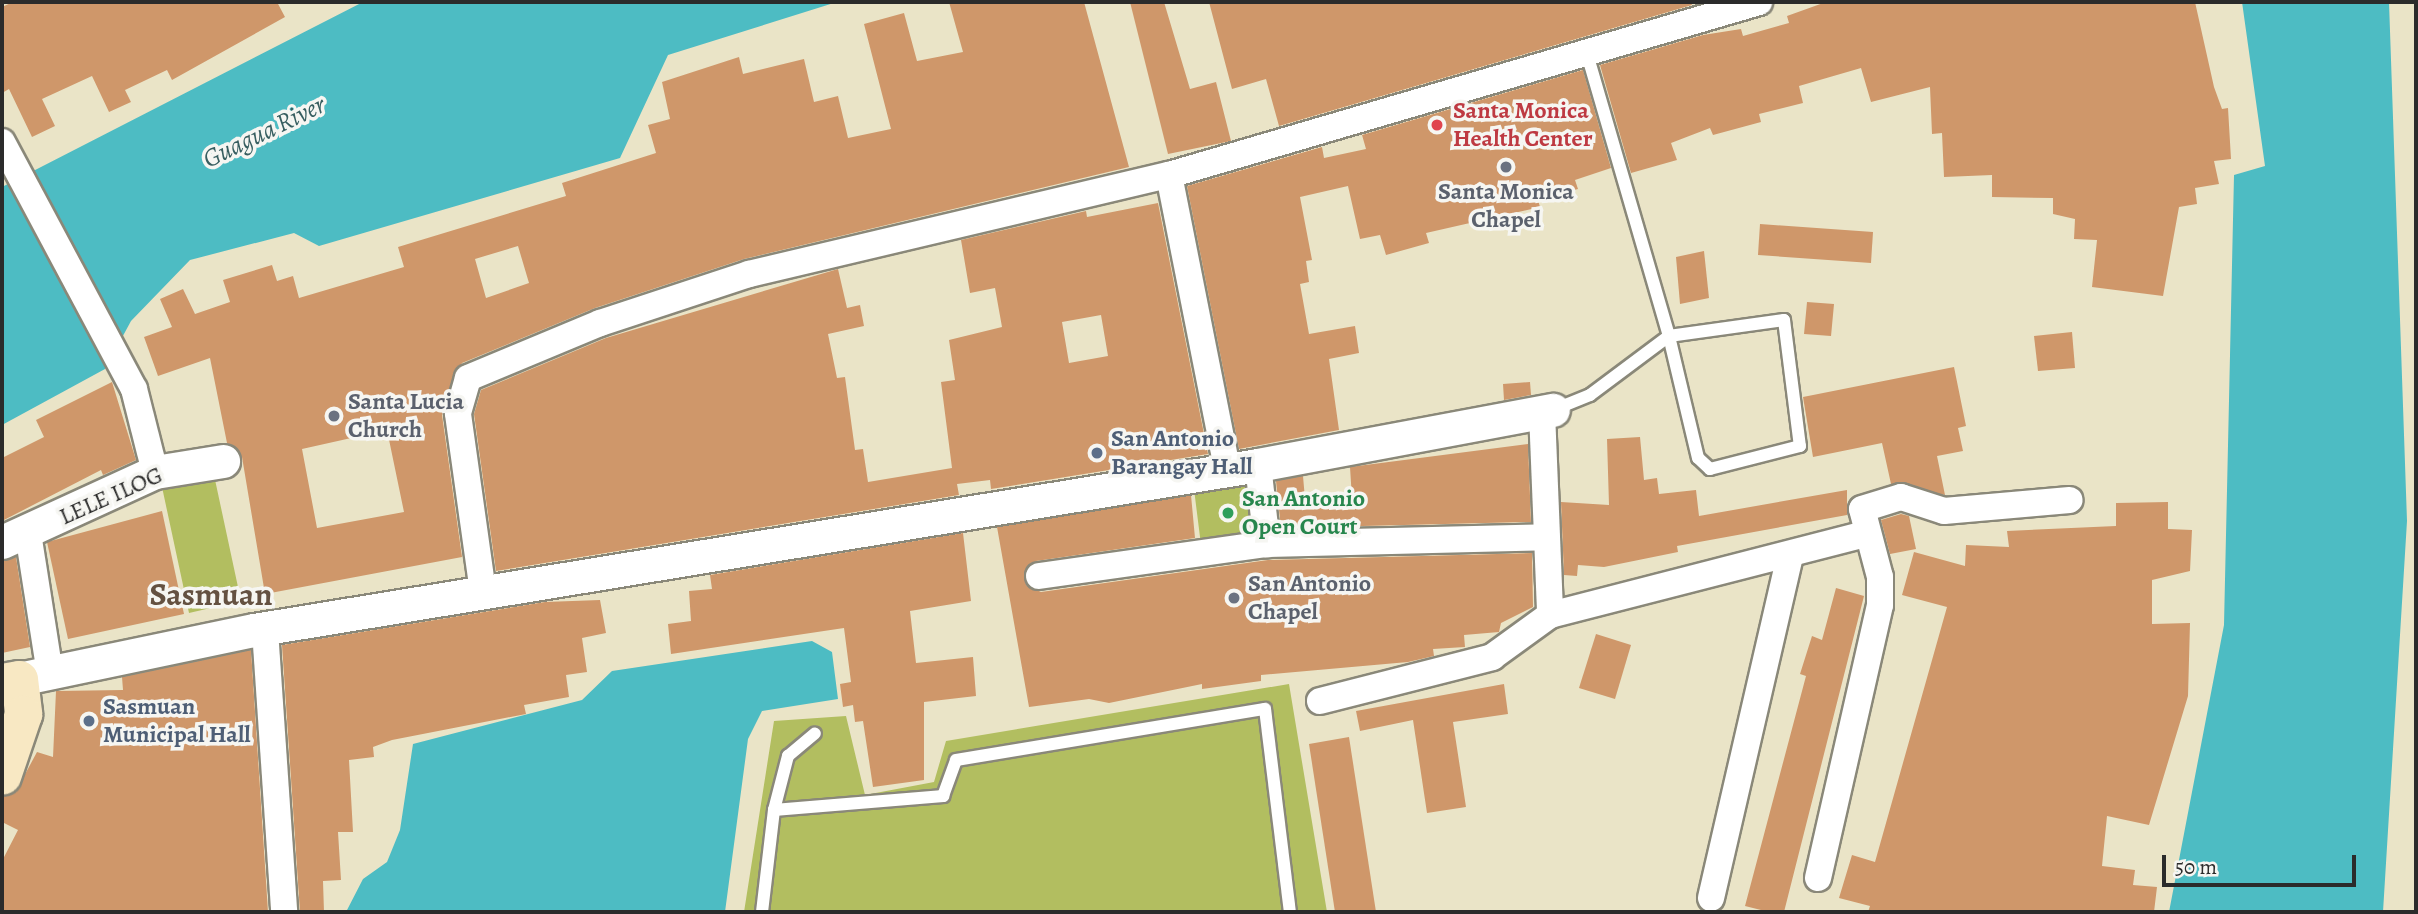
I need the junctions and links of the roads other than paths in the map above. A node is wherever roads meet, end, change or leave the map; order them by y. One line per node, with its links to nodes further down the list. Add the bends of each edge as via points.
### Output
1 (1759, 2): 2 (street)
2 (1587, 53): 4 (street); 5 (lane)
3 (3, 145): 9 (street, via 121,362)
4 (1169, 175): 8 (street); 17 (street, via 750,274 600,323 468,378 458,413)
5 (1669, 336): 5 (lane, via 1784,320 1800,446 1710,469 1698,458); 6 (lane, via 1590,395)
6 (1547, 411): 8 (street); 13 (street)
7 (223, 461): 9 (street, LELE ILOG)
8 (1242, 467): 14 (street); 17 (street)
9 (155, 472): 12 (street, LELE ILOG)
10 (2070, 500): 11 (street, via 1944,511 1888,499 1862,509)
11 (1865, 534): 15 (street); 25 (street, via 1880,578 1880,605)
12 (15, 537): 20 (street)
13 (1544, 537): 14 (street); 18 (street)
14 (1267, 544): 16 (street)
15 (1790, 555): 18 (street); 26 (street)
16 (1039, 576)
17 (483, 592): 19 (street)
18 (1550, 615): 21 (street, via 1492,657)
19 (265, 629): 20 (street); 27 (street)
20 (24, 678): 23 (main road, via 23,714)
21 (1320, 701)
22 (815, 733): 24 (lane, via 788,756)
23 (2, 776)
24 (774, 810): 28 (lane); 29 (lane, via 943,796 956,760 1265,709)
25 (1818, 878)
26 (1711, 898)
27 (284, 912)
28 (762, 912)
29 (1290, 912)

